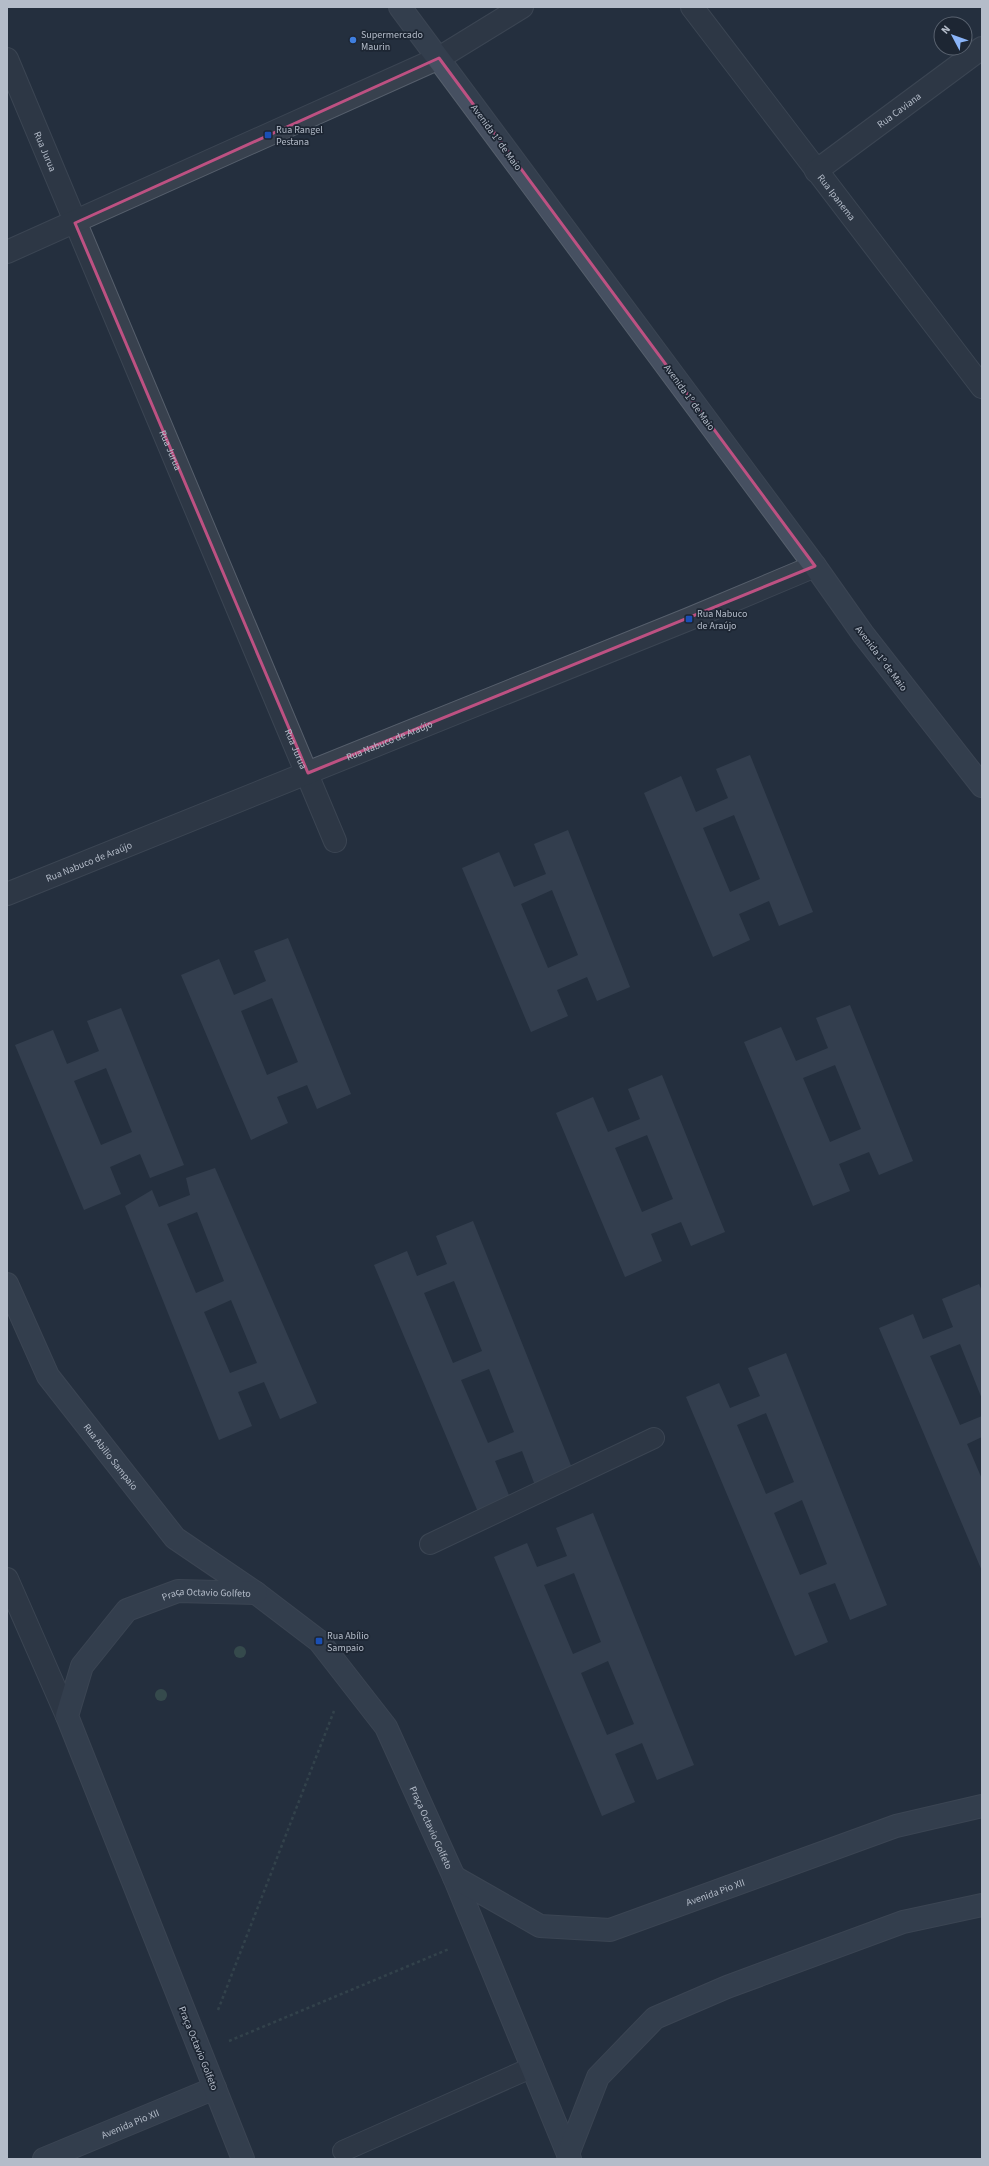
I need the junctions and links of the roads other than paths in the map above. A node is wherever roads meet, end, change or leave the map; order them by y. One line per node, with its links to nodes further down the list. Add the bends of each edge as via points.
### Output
1 (400, 7): 5 (main road, Avenida 1º de Maio)
2 (522, 7): 5 (street)
3 (692, 7): 7 (street, Rua Ipanema)
4 (982, 48): 7 (street, Rua Caviana)
5 (439, 58): 8 (street); 11 (main road, Avenida 1º de Maio)
6 (7, 59): 8 (street, Rua Jurua)
7 (816, 171): 10 (street, Rua Ipanema)
8 (75, 223): 9 (street); 12 (street, Rua Jurua)
9 (7, 252)
10 (981, 386)
11 (815, 566): 12 (street, Rua Nabuco de Araújo); 13 (main road, Avenida 1º de Maio, via 863,634)
12 (308, 773): 14 (street, Rua Jurua); 15 (street, Rua Nabuco de Araújo)
13 (982, 786)
14 (335, 841)
15 (7, 894)
16 (7, 1284): 20 (main road, Rua Abilio Sampaio, via 48,1376 175,1538)
17 (654, 1438): 18 (lane)
18 (430, 1544)
19 (7, 1579): 21 (street)
20 (256, 1594): 21 (main road, Praça Octavio Golfeto, via 178,1591 127,1610 82,1666); 23 (main road, Praça Octavio Golfeto, via 319,1641 386,1727)
21 (67, 1716): 26 (main road, Praça Octavio Golfeto)
22 (982, 1806): 23 (main road, Avenida Pio XII, via 896,1826 610,1930 540,1926)
23 (454, 1877): 25 (main road, Praça Octavio Golfeto)
24 (982, 1905): 28 (main road, via 903,1922 727,1987 655,2018 598,2077)
25 (533, 2067): 27 (lane); 28 (main road, Praça Octavio Golfeto)
26 (215, 2088): 29 (main road, Avenida Pio XII); 30 (main road, Praça Octavio Golfeto)
27 (343, 2151)
28 (569, 2156)
29 (44, 2159)
30 (243, 2159)

